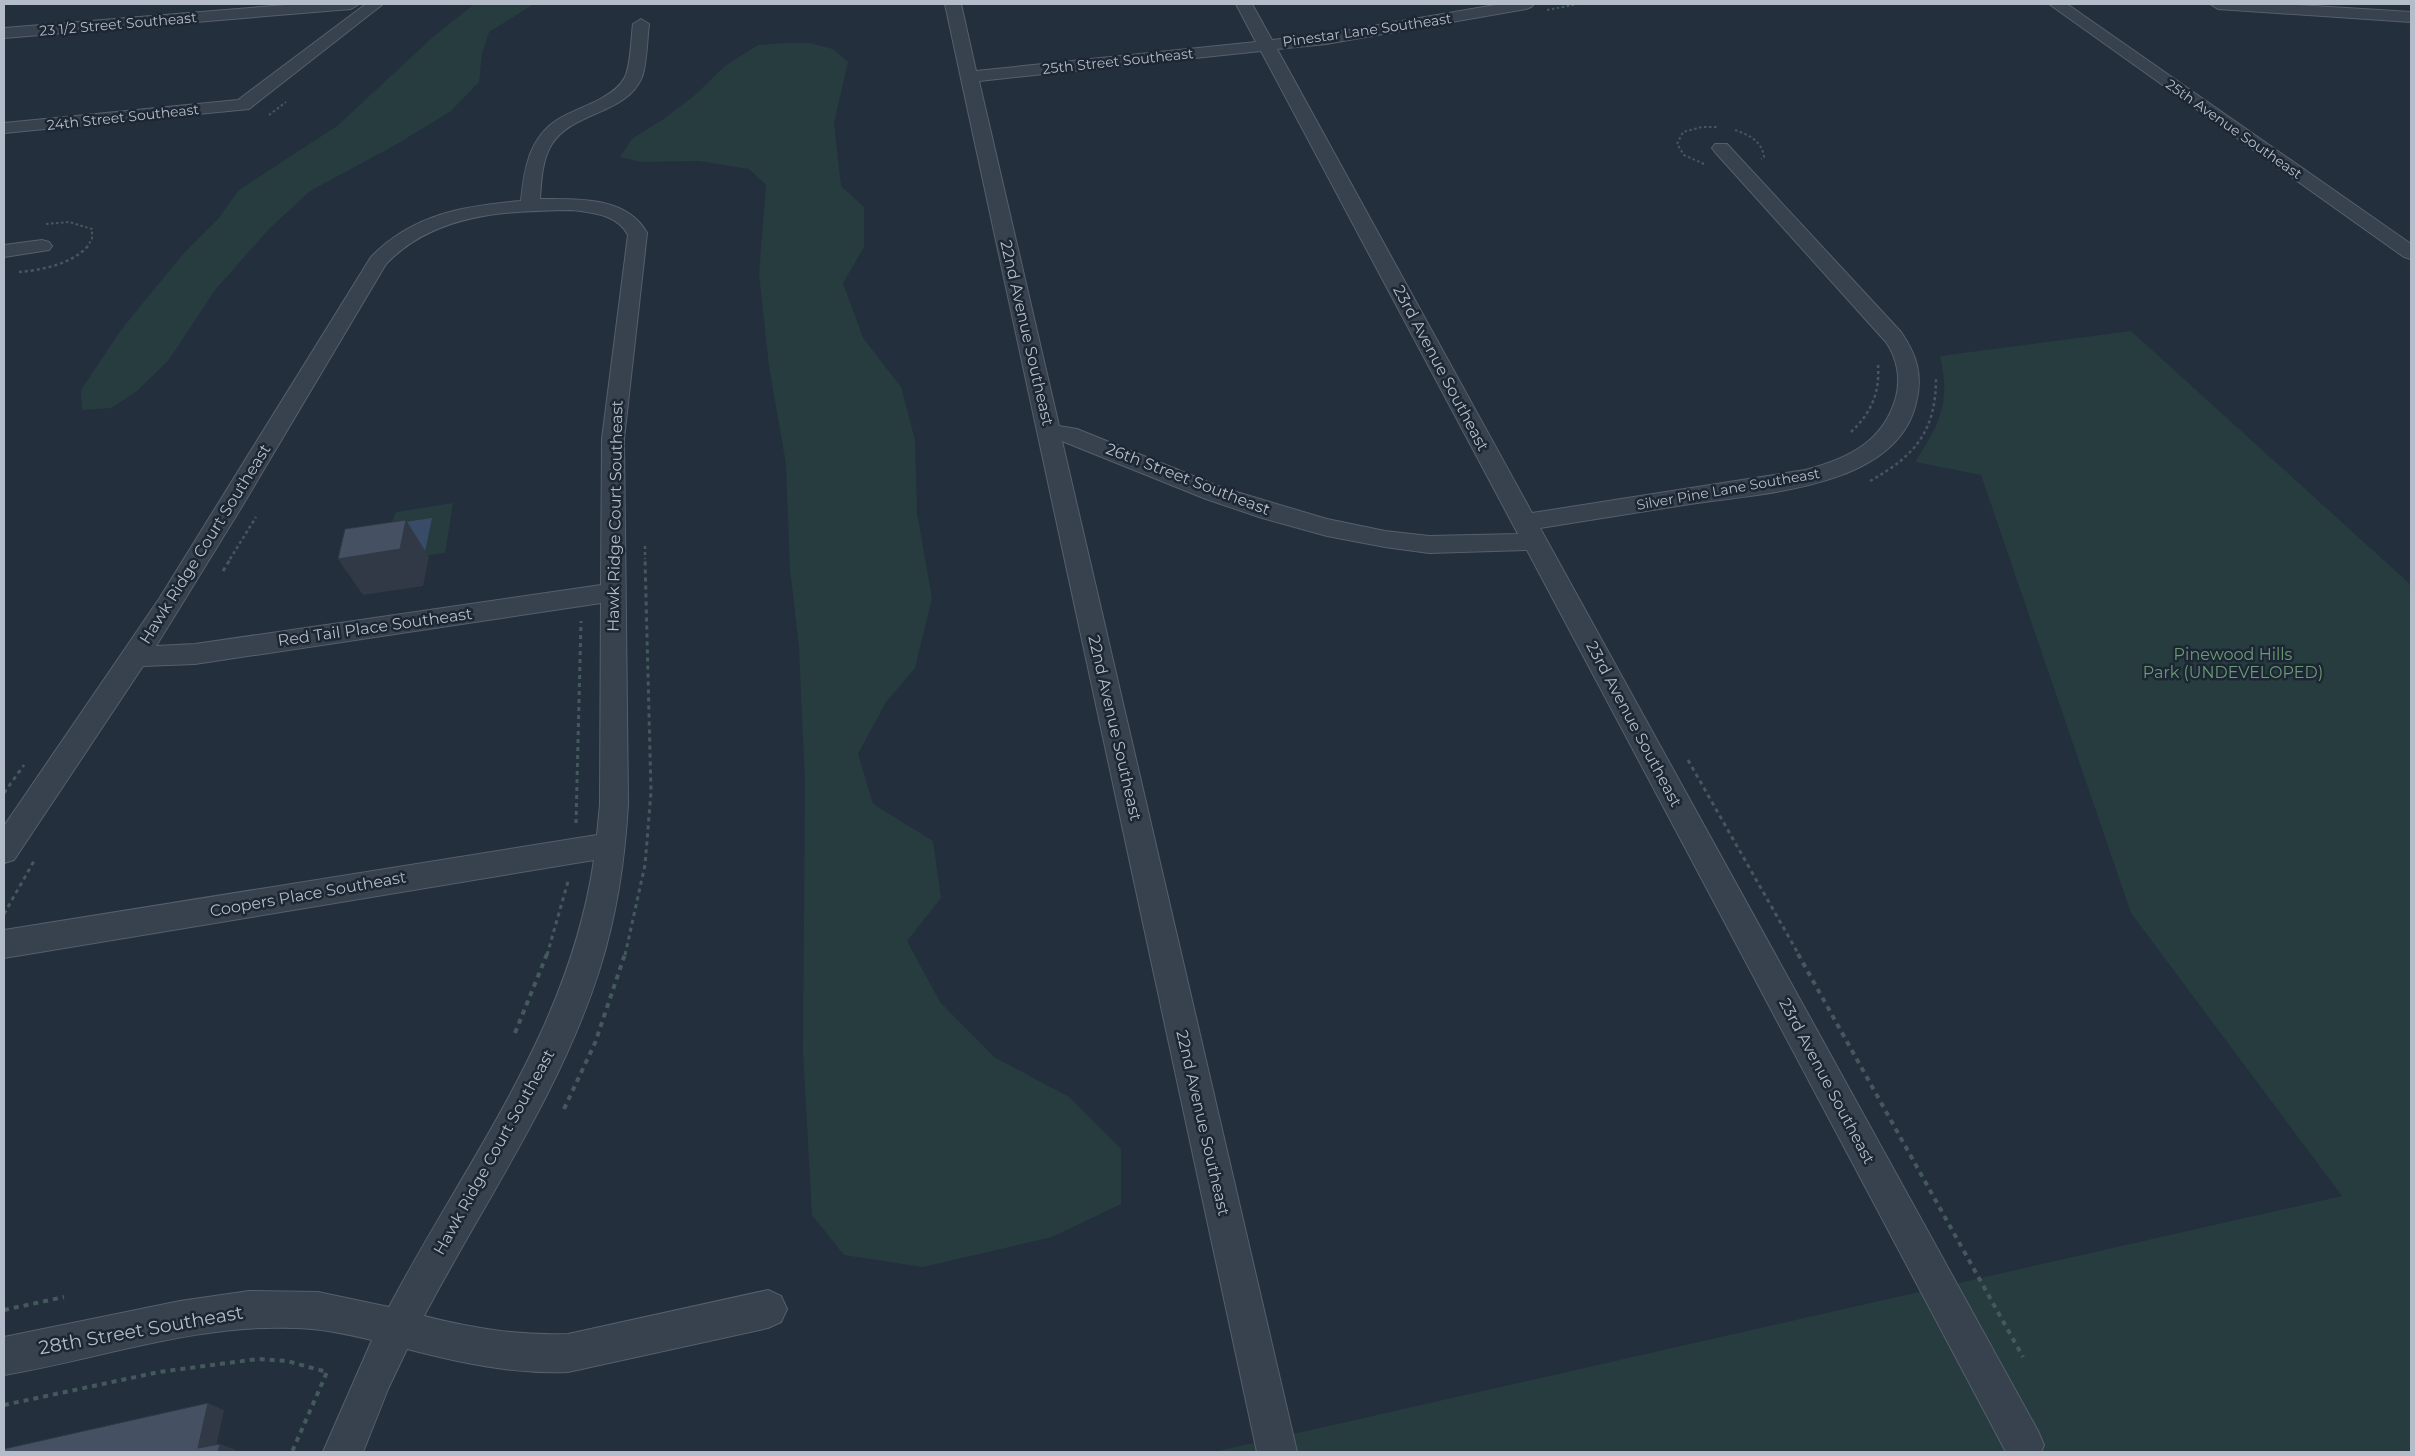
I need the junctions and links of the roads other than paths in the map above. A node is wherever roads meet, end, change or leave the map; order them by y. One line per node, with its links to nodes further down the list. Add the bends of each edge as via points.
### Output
1 (351, 4): 10 (street, 23 1/2 Street Southeast)
2 (375, 4): 13 (street, 24th Street Southeast, via 243,105)
3 (953, 4): 12 (street, 22nd Avenue Southeast)
4 (1244, 4): 11 (street, 23rd Avenue Southeast)
5 (1526, 4): 11 (street, Pinestar Lane Southeast, via 1354,35)
6 (2057, 4): 18 (street, 25th Avenue Southeast)
7 (2218, 4): 8 (street)
8 (2411, 17)
9 (641, 24): 15 (street, via 631,83 626,90 550,135 540,152)
10 (4, 33)
11 (1267, 44): 12 (street, 25th Street Southeast); 20 (street, 23rd Avenue Southeast)
12 (970, 77): 19 (street, 22nd Avenue Southeast)
13 (4, 128)
14 (1718, 147): 20 (street, Silver Pine Lane Southeast, via 1895,339 1908,371 1909,386 1902,417 1880,445 1831,471)
15 (530, 206): 21 (street, Hawk Ridge Court Southeast, via 594,206 621,215 637,232 613,440); 22 (street, Hawk Ridge Court Southeast, via 469,213 428,224 397,242 378,261 218,527)
16 (42, 246): 17 (street)
17 (4, 250)
18 (2411, 253)
19 (1049, 433): 20 (street, 26th Street Southeast, via 1068,434 1188,483 1263,510 1328,528 1442,545); 31 (street, 22nd Avenue Southeast)
20 (1529, 531): 29 (street, 23rd Avenue Southeast)
21 (614, 592): 22 (street, Red Tail Place Southeast, via 194,654); 23 (street, Hawk Ridge Court Southeast)
22 (136, 656): 24 (street, Hawk Ridge Court Southeast)
23 (612, 845): 25 (street, Coopers Place Southeast); 27 (street, Hawk Ridge Court Southeast, via 602,904 589,952 562,1026 532,1089)
24 (4, 851)
25 (4, 944)
26 (768, 1309): 27 (street, 28th Street Southeast, via 548,1355 499,1352)
27 (397, 1328): 28 (street, 28th Street Southeast, via 319,1311 281,1308 237,1310); 30 (street, Hawk Ridge Court Southeast, via 360,1404)
28 (4, 1356)
29 (2024, 1445)
30 (343, 1452)
31 (1277, 1452)

